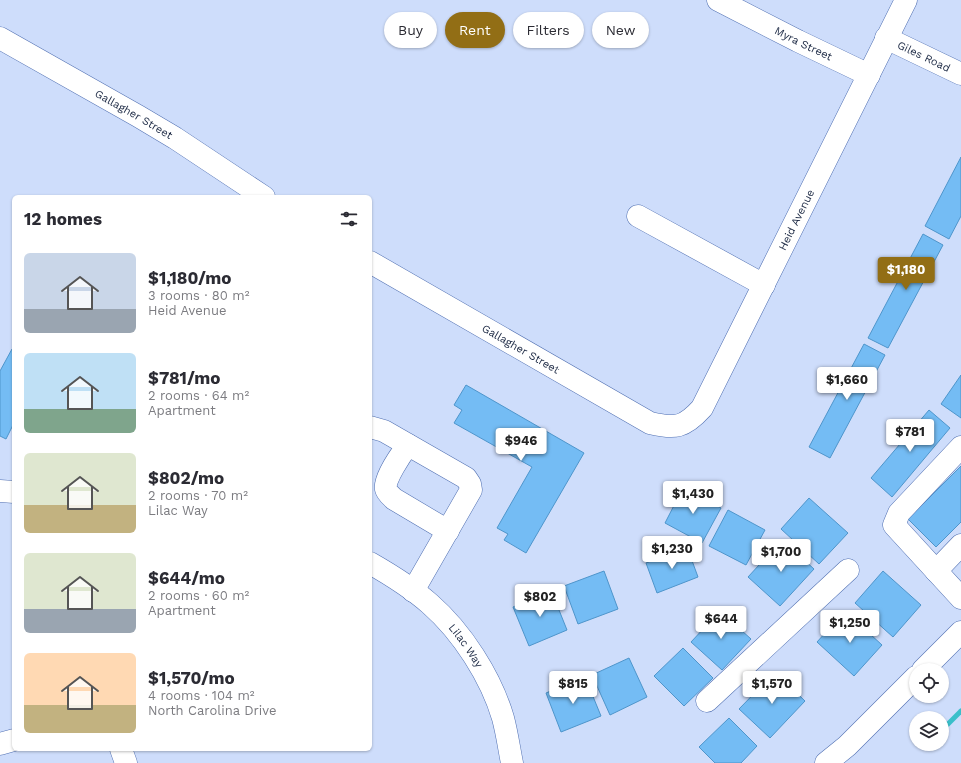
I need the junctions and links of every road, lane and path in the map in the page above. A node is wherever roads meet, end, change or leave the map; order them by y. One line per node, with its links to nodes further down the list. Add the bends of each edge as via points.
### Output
1 (718, 0): 6 (street, Myra Street)
2 (906, 0): 4 (street, Heid Avenue)
3 (0, 38): 7 (street, Gallagher Street, via 175,138)
4 (886, 38): 5 (street, Giles Road); 6 (street, Heid Avenue)
5 (961, 74)
6 (869, 75): 10 (street, Heid Avenue)
7 (261, 195)
8 (638, 216): 10 (street)
9 (372, 263): 11 (street, Gallagher Street, via 650,423)
10 (764, 285): 11 (street, Heid Avenue, via 702,408 694,417)
11 (674, 426)
12 (372, 427): 13 (street)
13 (408, 445): 17 (street, via 387,480 385,488 394,499); 17 (street, via 466,478 470,484 471,490)
14 (961, 447): 21 (street, via 899,513 894,525)
15 (0, 491): 16 (street)
16 (12, 492)
17 (448, 531): 22 (street)
18 (961, 545): 21 (street)
19 (372, 564): 22 (street, Lilac Way)
20 (848, 570): 27 (street)
21 (936, 571): 23 (street)
22 (413, 591): 32 (street, Lilac Way, via 453,628 476,659 491,688 502,718)
23 (961, 598)
24 (961, 632): 25 (street)
25 (930, 663)
26 (909, 684): 33 (street, via 847,746)
27 (707, 701)
28 (12, 741): 29 (street)
29 (0, 744)
30 (121, 751): 31 (street)
31 (126, 763)
32 (512, 763)
33 (826, 763)

